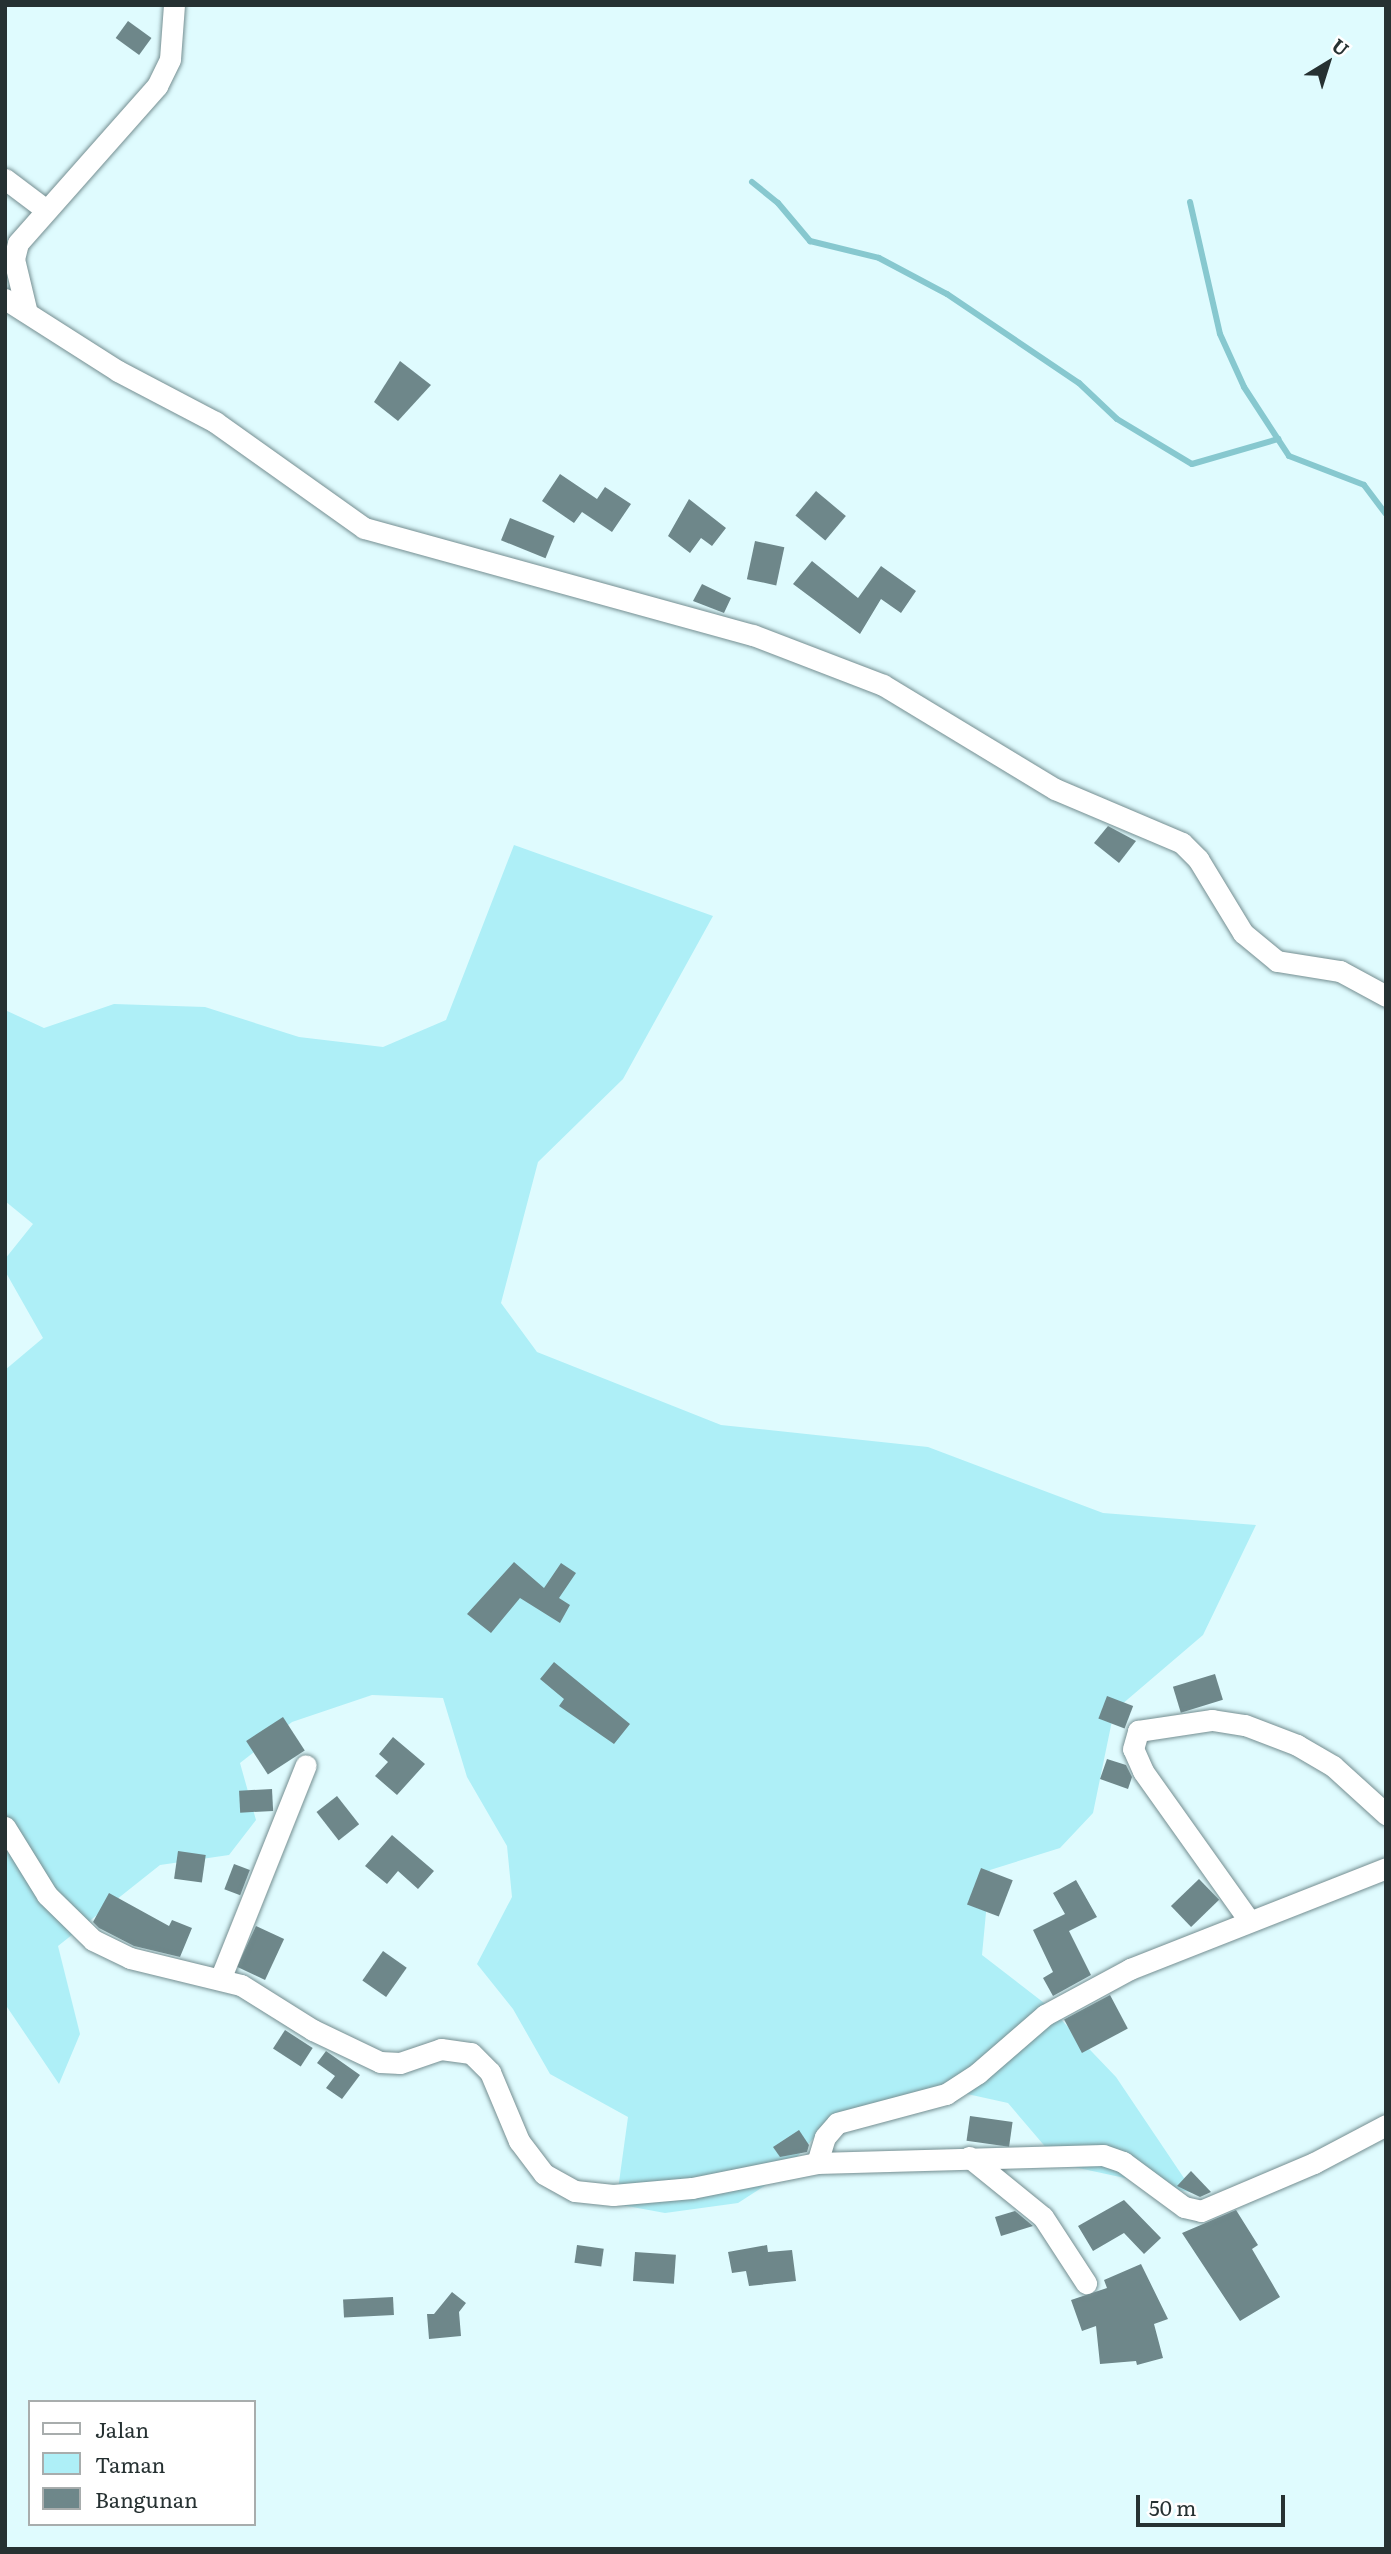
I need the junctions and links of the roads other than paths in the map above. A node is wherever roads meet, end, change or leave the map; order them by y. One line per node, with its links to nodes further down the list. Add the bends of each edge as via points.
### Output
1 (174, 5): 3 (street, via 170,59 157,86)
2 (5, 179): 3 (street)
3 (45, 209): 5 (street, via 14,255)
4 (5, 299): 5 (street)
5 (26, 309): 6 (street, via 118,371 224,428 364,528 753,635 883,685 1055,789 1182,843 1198,859 1243,933 1277,961 1339,971)
6 (1386, 996)
7 (306, 1765): 12 (street, via 257,1897)
8 (1386, 1814): 11 (street, via 1333,1766 1297,1745 1245,1725 1199,1721 1136,1733 1133,1748 1143,1771)
9 (5, 1827): 12 (street, via 47,1895 93,1940 142,1962)
10 (1386, 1868): 11 (street)
11 (1248, 1919): 15 (street, via 1130,1969 1045,2015 978,2073 946,2094 837,2123 825,2137)
12 (220, 1978): 15 (street, via 380,2062 400,2063 441,2049 471,2053 490,2072 526,2153 552,2180 575,2191 612,2195 692,2188)
13 (1386, 2125): 14 (street, via 1314,2163 1201,2211 1184,2207 1123,2162 1103,2155)
14 (969, 2157): 15 (street); 16 (street, via 1043,2217)
15 (817, 2163)
16 (1086, 2283)

